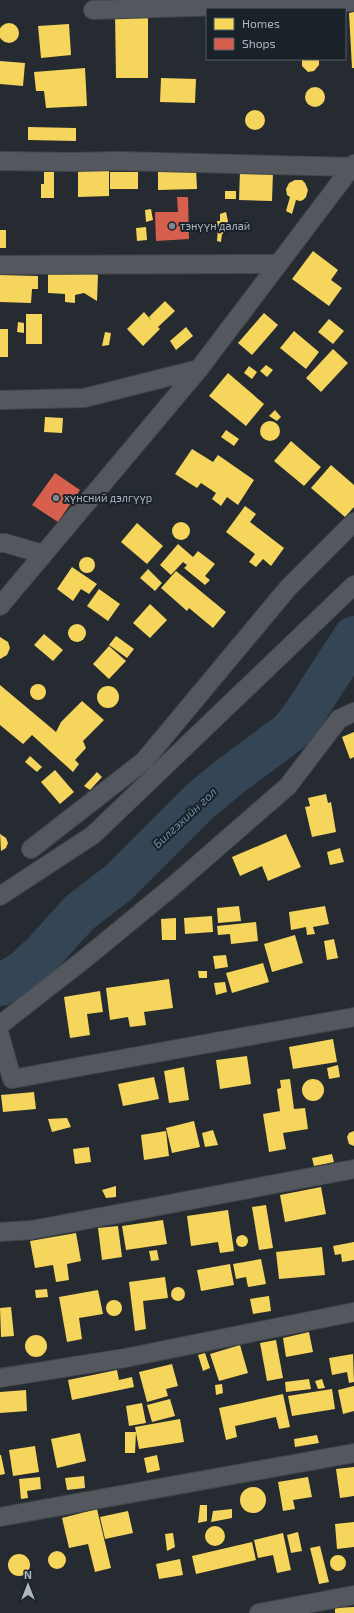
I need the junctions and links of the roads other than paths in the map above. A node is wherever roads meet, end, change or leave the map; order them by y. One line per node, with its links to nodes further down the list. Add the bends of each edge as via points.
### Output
1 (354, 2): 2 (street)
2 (93, 10)
3 (0, 161): 4 (street, via 118,160)
4 (353, 165): 5 (street)
5 (278, 264): 6 (street); 7 (street)
6 (0, 265)
7 (199, 369): 8 (street, via 84,398); 11 (street)
8 (0, 400)
9 (354, 522): 15 (street, via 288,588 144,761)
10 (0, 543): 11 (street)
11 (43, 554): 13 (street)
12 (353, 589): 16 (street, via 93,835)
13 (0, 606)
14 (354, 712): 18 (street, via 339,719 288,786 166,892)
15 (31, 849)
16 (0, 896)
17 (354, 1017): 19 (street, via 12,1079)
18 (0, 1025)
19 (0, 1036)
20 (354, 1169): 21 (street, via 32,1230)
21 (0, 1232)
22 (354, 1312): 23 (street, via 124,1358)
23 (0, 1378)
24 (354, 1453): 25 (street)
25 (0, 1517)
26 (354, 1595): 27 (street)
27 (259, 1613)

